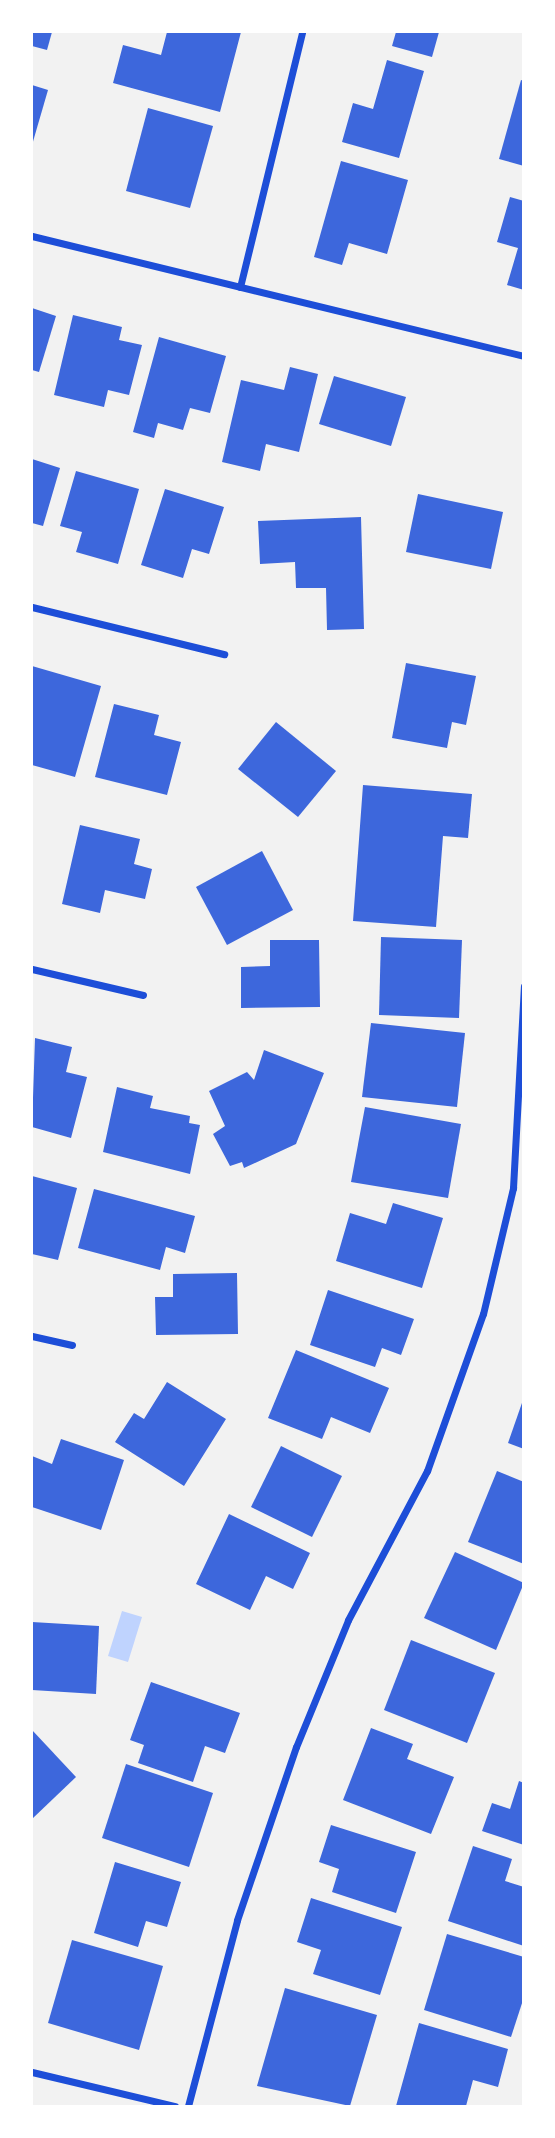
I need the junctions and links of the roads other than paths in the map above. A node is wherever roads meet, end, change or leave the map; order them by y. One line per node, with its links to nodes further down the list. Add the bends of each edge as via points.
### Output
1 (302, 32): 3 (street)
2 (32, 236): 3 (street)
3 (240, 287): 4 (street)
4 (523, 356)
5 (32, 607): 6 (street)
6 (224, 654)
7 (32, 969): 9 (street)
8 (523, 986): 14 (street, via 513,1188 483,1314 427,1471 348,1620 296,1747 237,1920)
9 (143, 995)
10 (32, 1336): 11 (street)
11 (72, 1345)
12 (32, 2072): 13 (street)
13 (175, 2106)
14 (188, 2106)

